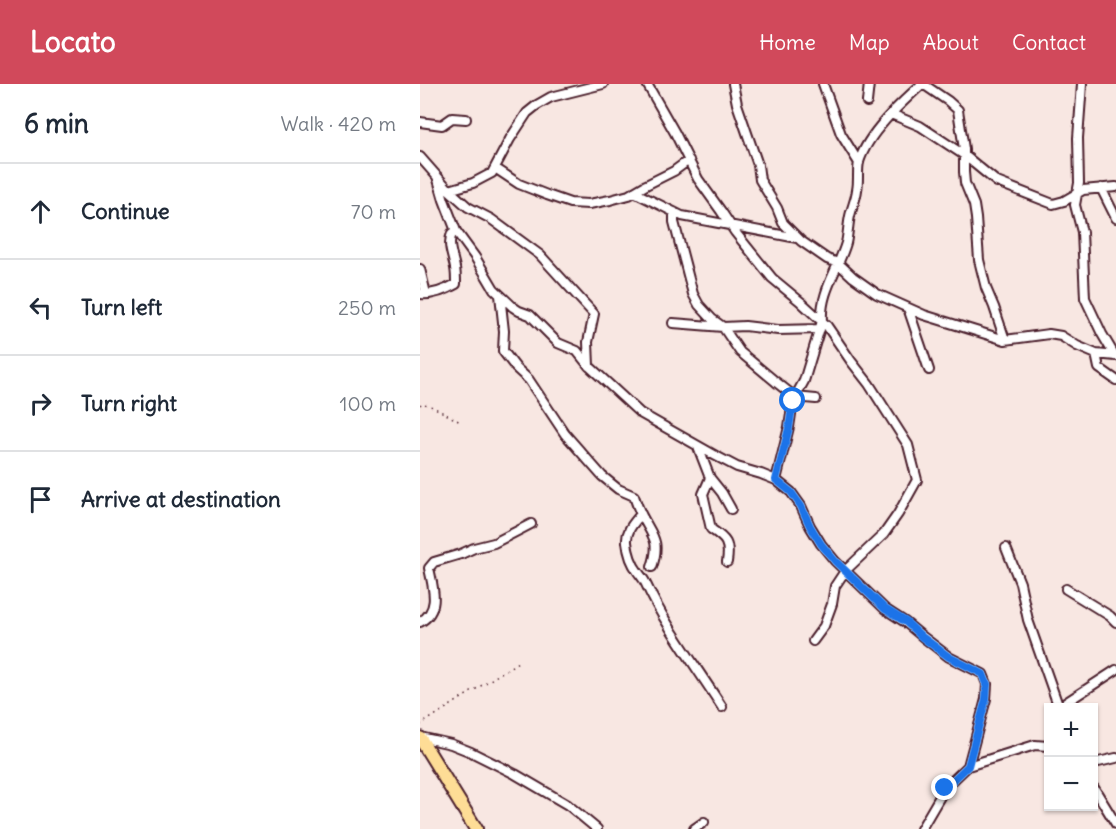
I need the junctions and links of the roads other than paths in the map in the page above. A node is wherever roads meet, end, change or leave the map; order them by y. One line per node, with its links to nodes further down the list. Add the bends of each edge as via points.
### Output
1 (603, 84): 16 (street, via 551,97 527,113)
2 (647, 84): 14 (street)
3 (732, 84): 27 (street, via 760,180 783,223)
4 (824, 84): 15 (street, via 841,134)
5 (869, 84): 8 (street)
6 (922, 84): 9 (street); 12 (street, via 958,110)
7 (1082, 84): 22 (street)
8 (867, 102)
9 (891, 114): 12 (street, via 920,126); 15 (street)
10 (466, 119): 11 (street, via 452,118 442,125)
11 (420, 122)
12 (964, 155): 22 (street, via 997,182 1053,204); 36 (street, via 979,260)
13 (420, 157): 17 (street)
14 (689, 160): 21 (street); 25 (street)
15 (859, 163): 28 (street, via 858,188)
16 (495, 168): 20 (street, via 479,181); 21 (street, via 519,184 570,203 589,204)
17 (437, 176): 20 (street); 26 (street)
18 (1116, 187): 19 (street)
19 (1101, 188): 22 (street); 24 (street)
20 (449, 190): 39 (street, via 540,255 594,314 588,342)
21 (634, 192): 23 (street)
22 (1076, 194): 38 (street, via 1084,251 1085,298)
23 (674, 212): 25 (street); 35 (street, via 693,294)
24 (1116, 218)
25 (730, 225): 27 (street); 34 (street, via 772,278)
26 (456, 231): 30 (street, via 449,240 456,284 431,295); 31 (street)
27 (797, 238): 28 (street)
28 (838, 263): 32 (street, via 878,294); 34 (street, via 825,292)
29 (420, 269): 30 (street)
30 (423, 294)
31 (501, 295): 39 (street, via 530,315 558,343 577,351); 48 (street, via 503,351 529,380 565,435 602,476 634,496)
32 (908, 308): 36 (street); 40 (street)
33 (673, 323): 35 (street)
34 (821, 325): 35 (street, via 778,330); 42 (street, via 804,381); 53 (street, via 827,326 908,445 917,480 884,534)
35 (723, 327): 42 (street, via 740,352)
36 (1005, 340): 37 (street, via 1049,334)
37 (1096, 354): 38 (street); 41 (street, via 1099,368)
38 (1116, 356)
39 (589, 366): 44 (street, via 640,413)
40 (929, 370)
41 (1116, 380)
42 (795, 397): 43 (street); 46 (street)
43 (816, 399)
44 (697, 446): 45 (street); 46 (street, via 737,467)
45 (710, 478): 47 (street); 51 (street, via 703,494 705,505 711,529 727,543)
46 (776, 480): 53 (street, via 791,492 821,544)
47 (731, 509)
48 (641, 514): 52 (street, via 654,535); 61 (street, via 628,530 632,560 675,636)
49 (531, 524): 55 (street, via 494,543 434,562 429,568 433,608)
50 (1006, 548): 59 (street)
51 (727, 562)
52 (652, 567)
53 (845, 571): 57 (street, via 835,586 824,626); 66 (street, via 922,637 949,657 983,674 986,699)
54 (1066, 589): 56 (street)
55 (420, 622)
56 (1116, 622)
57 (813, 641)
58 (1116, 670): 60 (street)
59 (1058, 703)
60 (1065, 703)
61 (722, 707)
62 (420, 738): 70 (main road); 71 (street, via 451,744 515,774 568,805)
63 (1044, 746): 66 (street)
64 (1116, 758): 65 (street)
65 (1098, 762)
66 (968, 766): 73 (street, via 945,788)
67 (1098, 795): 69 (street)
68 (704, 822): 72 (street)
69 (1116, 824)
70 (476, 829)
71 (597, 829)
72 (694, 829)
73 (921, 829)

